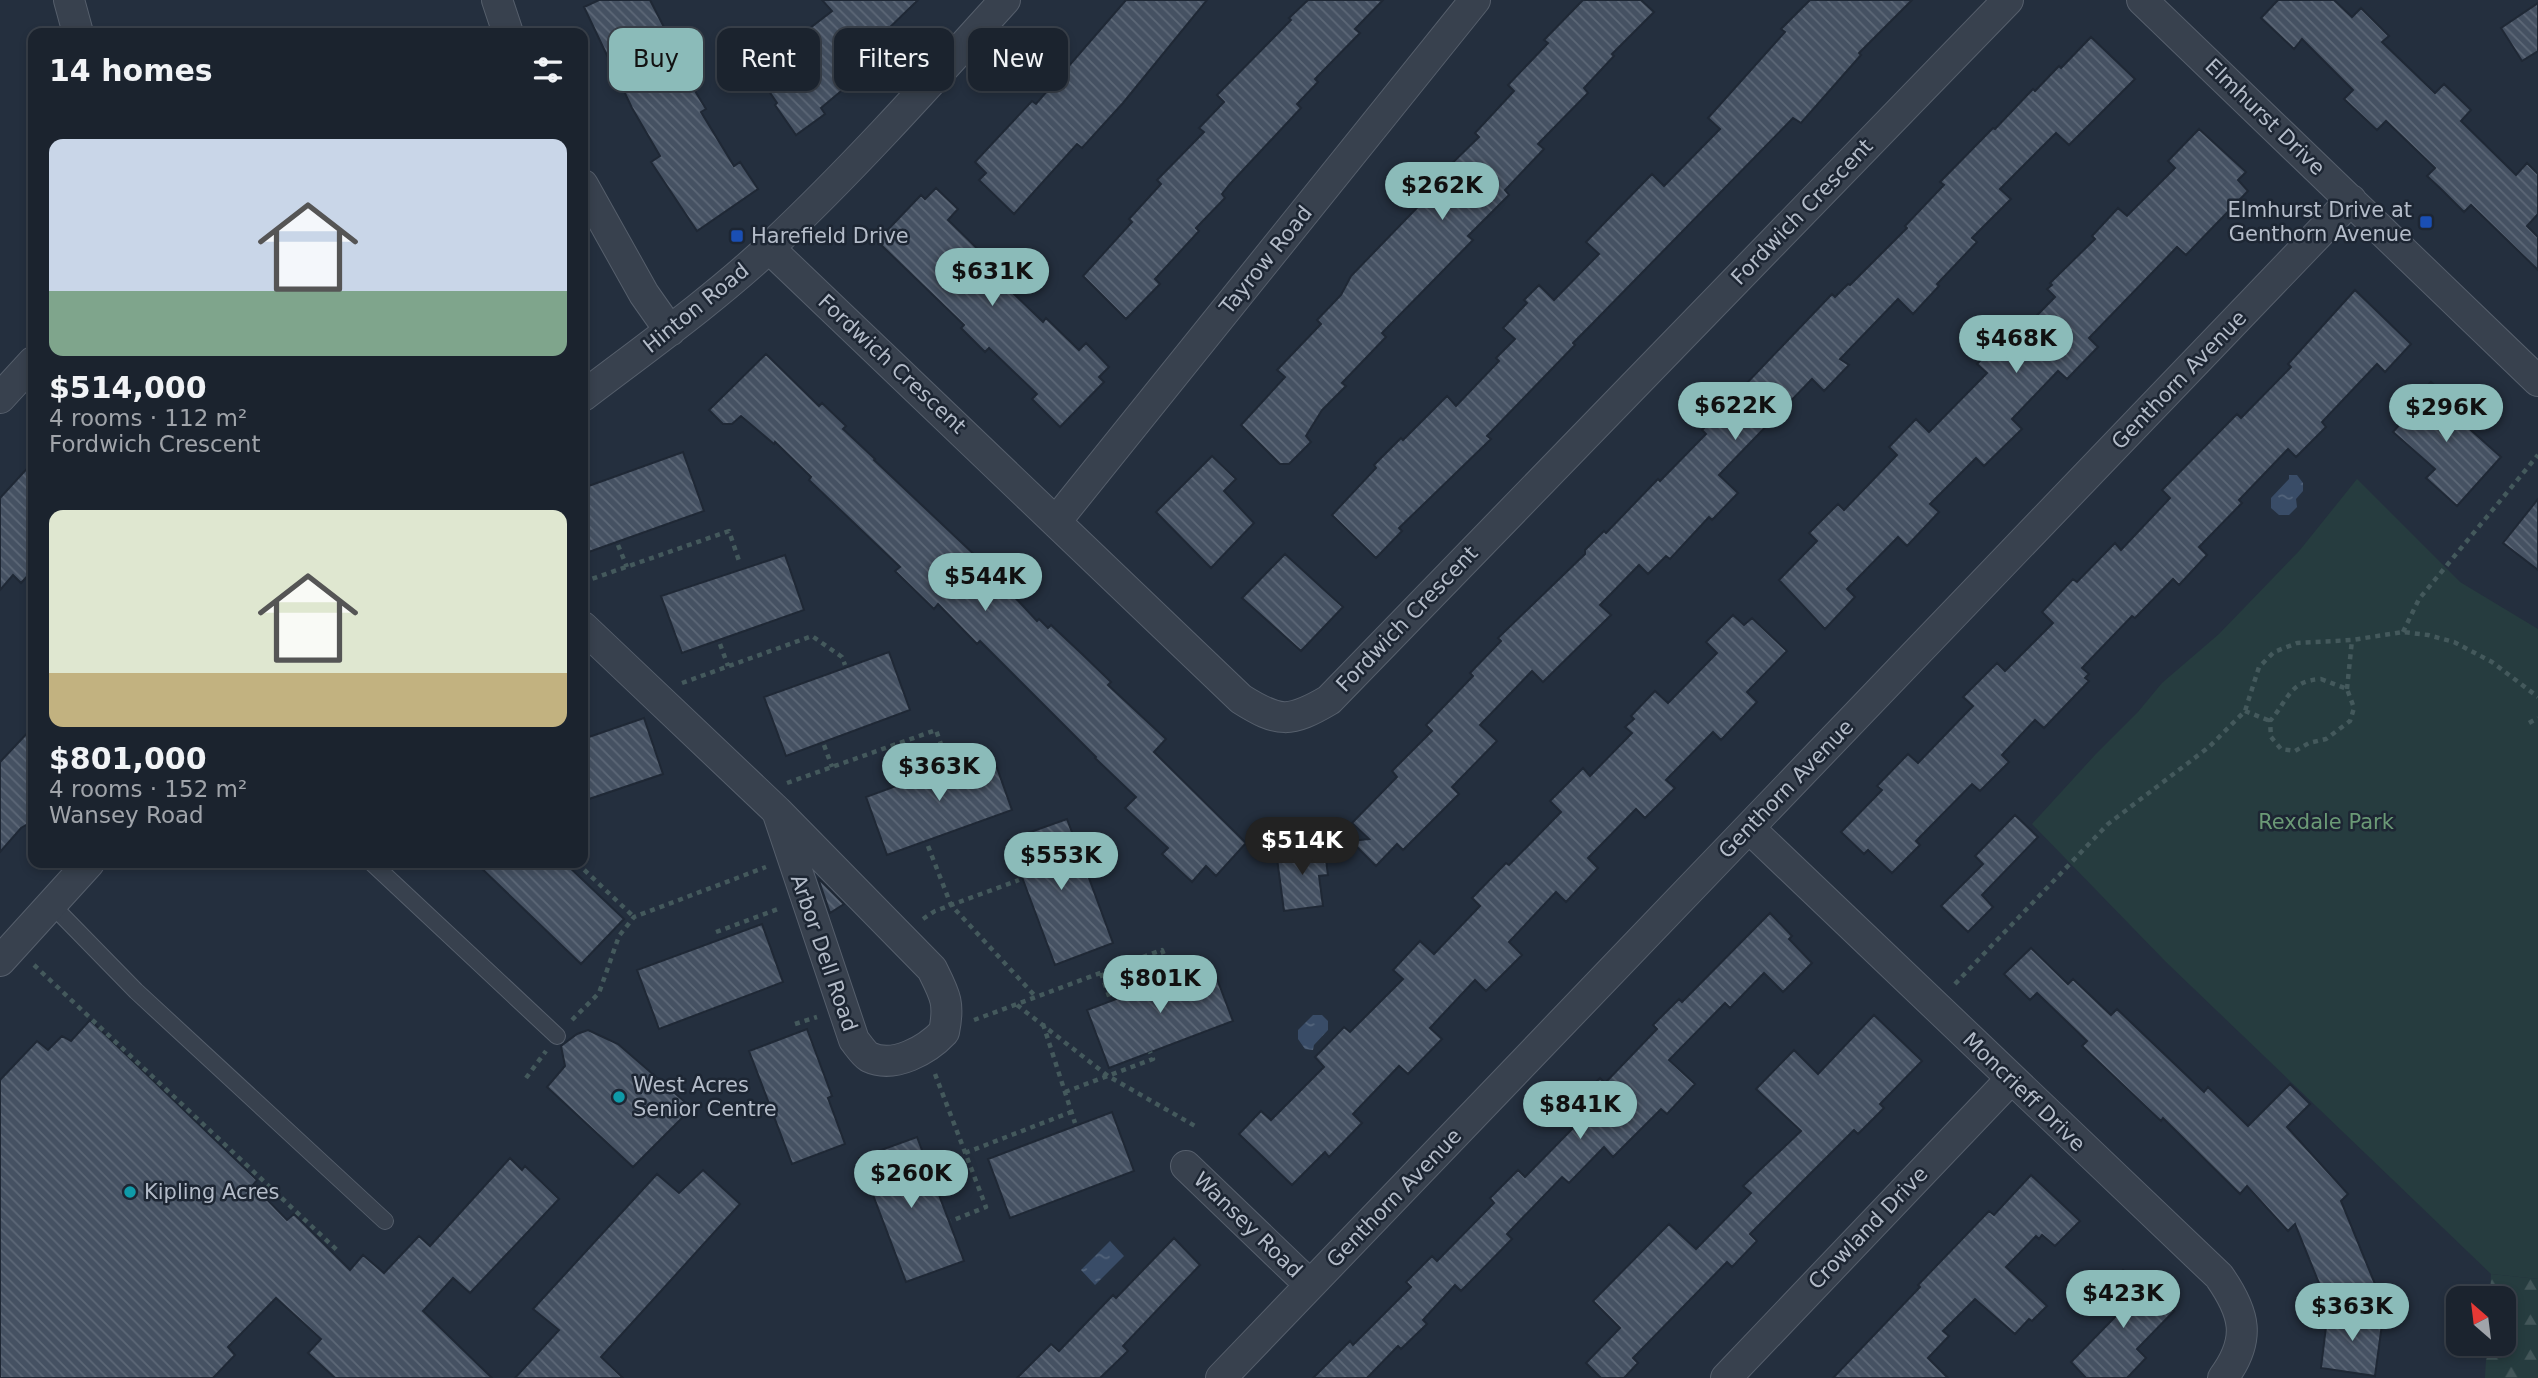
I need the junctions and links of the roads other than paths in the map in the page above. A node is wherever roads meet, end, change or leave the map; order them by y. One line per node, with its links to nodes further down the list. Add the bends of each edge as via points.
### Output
1 (69, 0): 7 (street)
2 (497, 0): 8 (street)
3 (1005, 0): 11 (street, Hinton Road, via 906,110)
4 (1475, 0): 17 (street, Tayrow Road)
5 (2008, 0): 17 (street, Fordwich Crescent, via 1329,700 1309,712 1284,719 1264,714 1241,699)
6 (2143, 0): 10 (street, Elmhurst Drive)
7 (77, 28)
8 (506, 28)
9 (588, 194): 12 (street)
10 (2351, 200): 14 (street, Elmhurst Drive); 20 (street, Genthorn Avenue)
11 (769, 248): 12 (street, Hinton Road); 17 (street, Fordwich Crescent)
12 (670, 331): 15 (street, Hinton Road)
13 (28, 367): 16 (street)
14 (2538, 381)
15 (588, 392)
16 (0, 398)
17 (1057, 520)
18 (588, 632): 19 (street, Arbor Dell Road)
19 (770, 805): 19 (street, Arbor Dell Road, via 854,1040 868,1056 889,1060 914,1054 934,1039 948,1010 932,969)
20 (1749, 828): 26 (street, Moncrieff Drive); 29 (street, Genthorn Avenue)
21 (84, 868): 23 (street)
22 (377, 868): 25 (lane)
23 (50, 903): 24 (street); 28 (lane, via 136,991)
24 (7, 953)
25 (557, 1036)
26 (2011, 1079): 31 (street, Crowland Drive); 32 (street, Moncrieff Drive, via 2218,1276 2233,1296 2242,1316 2242,1339)
27 (1186, 1166): 29 (street, Wansey Road)
28 (385, 1221)
29 (1310, 1285): 30 (street, Genthorn Avenue)
30 (1221, 1378)
31 (1726, 1378)
32 (2223, 1378)

